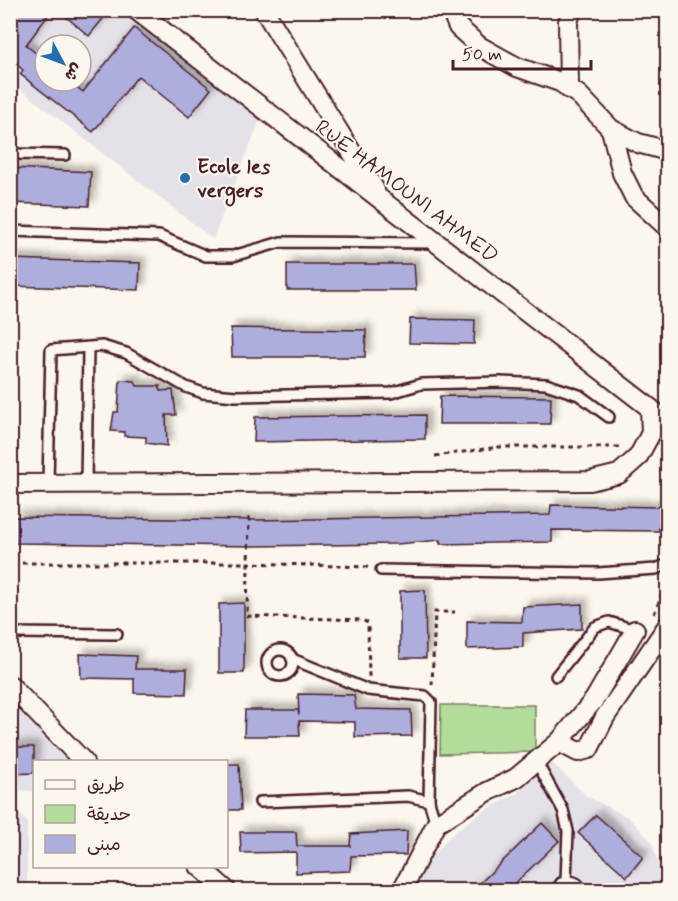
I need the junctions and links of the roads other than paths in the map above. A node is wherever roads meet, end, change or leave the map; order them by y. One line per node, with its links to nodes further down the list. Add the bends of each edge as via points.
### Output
1 (136, 10): 10 (street, RUE HAMOUNI AHMED)
2 (264, 10): 10 (street)
3 (451, 10): 5 (street, via 458,27 479,46 517,68 560,82)
4 (572, 10): 5 (street, via 568,22)
5 (569, 89): 6 (street)
6 (611, 129): 7 (street, via 638,143); 11 (street, via 622,172 634,197)
7 (668, 151)
8 (10, 154): 9 (lane)
9 (65, 155)
10 (382, 201): 13 (street, RUE HAMOUNI AHMED)
11 (668, 228)
12 (10, 231): 13 (lane, via 159,236 206,256 233,256 281,242)
13 (439, 243): 15 (street, RUE HAMOUNI AHMED)
14 (88, 349): 16 (lane, via 102,346 126,353 203,393 391,393 421,384 546,384 579,395); 19 (lane, via 51,350); 20 (lane)
15 (650, 408): 17 (street, RUE HAMOUNI AHMED); 20 (street, via 651,433 638,457 619,474 590,480)
16 (609, 417)
17 (668, 422)
18 (10, 484): 19 (street)
19 (48, 484): 20 (street)
20 (86, 484)
21 (668, 564): 22 (lane, via 656,569 598,573)
22 (381, 570)
23 (668, 625): 30 (street, via 605,717 589,749 578,752)
24 (635, 630): 28 (lane, via 609,622 595,627); 30 (street, via 594,700)
25 (10, 633): 26 (lane)
26 (117, 634)
27 (292, 659): 34 (lane, via 368,690 425,696 431,702)
28 (556, 676)
29 (10, 685): 31 (street)
30 (559, 742): 32 (street)
31 (82, 760)
32 (536, 761): 35 (street, via 516,778); 37 (lane, via 563,810 568,831)
33 (260, 801): 34 (lane, via 408,796)
34 (429, 801): 35 (lane)
35 (436, 824): 39 (street)
36 (200, 868): 38 (street)
37 (566, 881): 40 (lane); 41 (lane, via 575,882)
38 (226, 891)
39 (402, 891)
40 (556, 891)
41 (582, 891)

